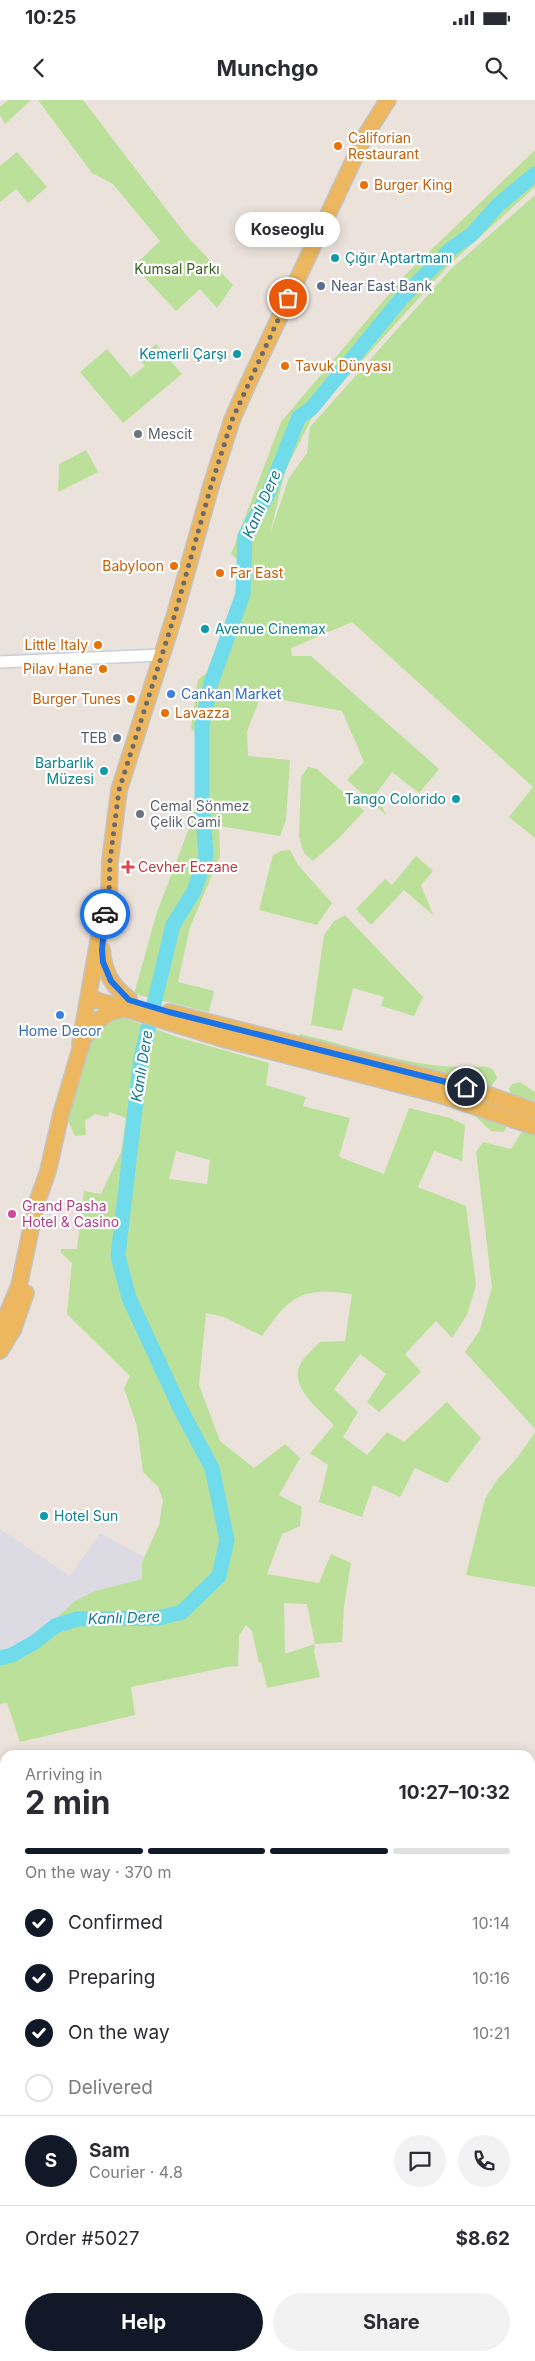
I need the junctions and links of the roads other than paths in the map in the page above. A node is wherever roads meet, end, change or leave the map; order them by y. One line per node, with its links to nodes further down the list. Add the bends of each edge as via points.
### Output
1 (382, 100): 3 (main road)
2 (388, 100): 3 (main road)
3 (365, 136): 4 (main road, via 232,420)
4 (161, 655): 5 (street); 6 (main road, via 119,790)
5 (0, 662)
6 (105, 917): 7 (main road); 8 (main road)
7 (102, 950): 8 (main road); 9 (main road, via 108,976)
8 (92, 995): 9 (main road); 11 (main road)
9 (133, 1006): 10 (main road); 11 (main road, via 99,1018)
10 (169, 1017): 12 (main road, via 450,1082); 13 (main road, via 222,1039 440,1095)
11 (80, 1044): 14 (main road)
12 (535, 1111)
13 (535, 1126)
14 (48, 1171): 15 (main road, via 36,1205 19,1286); 16 (main road, via 45,1212 27,1289 13,1330)
15 (0, 1331)
16 (0, 1351)

